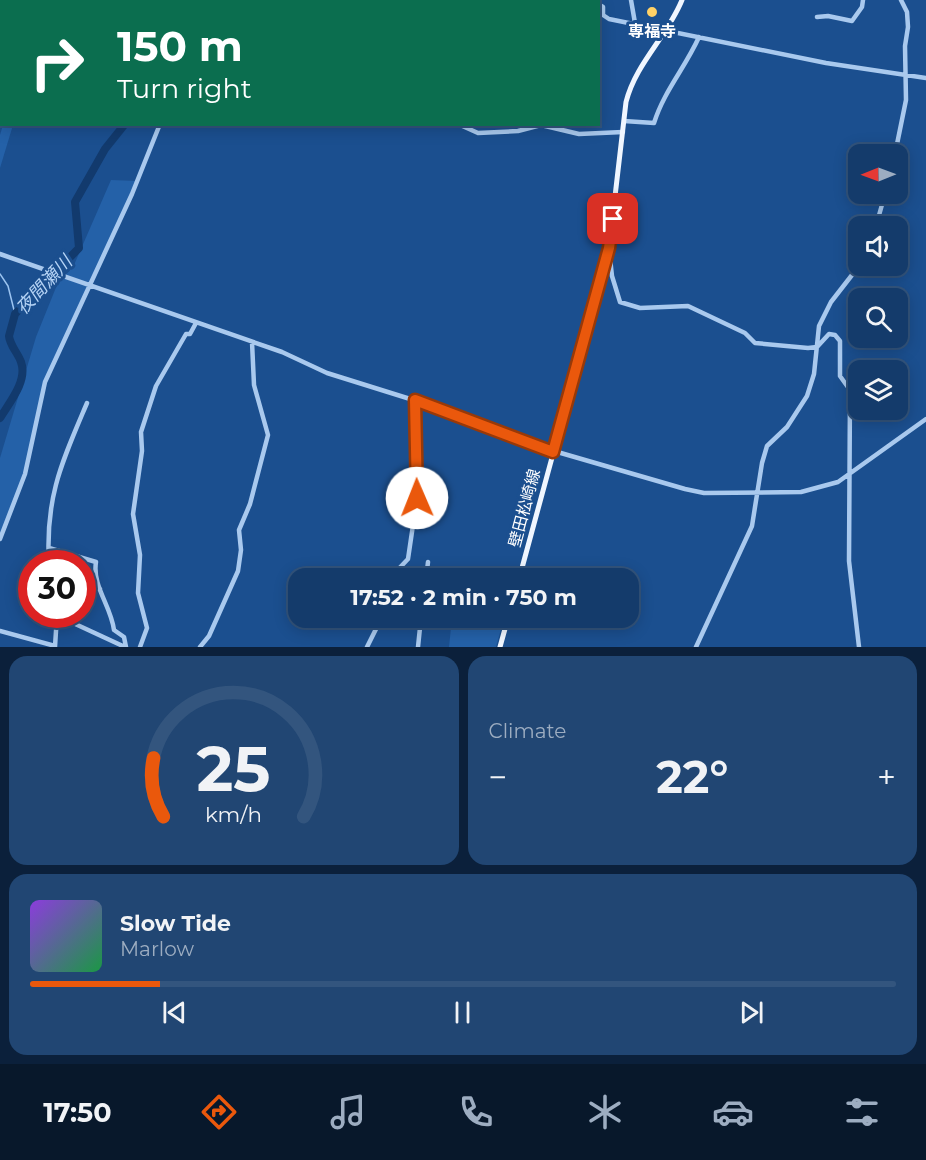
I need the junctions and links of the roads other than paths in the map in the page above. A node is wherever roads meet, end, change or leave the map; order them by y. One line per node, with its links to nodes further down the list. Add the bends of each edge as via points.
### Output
1 (631, 0): 7 (street)
2 (682, 0): 8 (main road, 壁田松崎線)
3 (863, 0): 6 (street, via 852,21)
4 (901, 0): 10 (street, via 907,12)
5 (600, 5): 7 (street, via 609,19)
6 (817, 17)
7 (635, 23): 8 (street)
8 (667, 32): 9 (street); 12 (main road, 壁田松崎線, via 635,73)
9 (699, 37): 10 (street); 12 (street, via 668,87 654,123)
10 (906, 76): 11 (street); 18 (street)
11 (926, 78)
12 (624, 121): 17 (main road, 壁田松崎線)
13 (159, 126): 22 (street)
14 (462, 126): 15 (street, via 478,133)
15 (537, 126)
16 (545, 126): 17 (street, via 579,134)
17 (623, 132): 19 (main road, 壁田松崎線)
18 (898, 144)
19 (609, 248): 25 (street, via 620,302 640,308 688,306 745,333 755,344); 29 (main road, 壁田松崎線)
20 (0, 254): 22 (street)
21 (851, 276): 25 (street, via 819,326)
22 (89, 286): 23 (street); 32 (street, via 45,382 25,474)
23 (196, 323): 24 (street); 48 (street, via 162,375 141,432 133,514 140,555 138,593 147,628)
24 (252, 342): 26 (street, via 327,373); 49 (street, via 254,386 268,435 239,530 238,571 209,636)
25 (817, 347): 30 (street, via 829,334 840,341 840,376 850,390); 31 (street, via 807,396 787,427 767,446)
26 (415, 400): 29 (street); 35 (street, via 417,498 408,559)
27 (87, 403): 33 (street, via 65,454 50,505)
28 (926, 420): 30 (street)
29 (553, 452): 31 (street, via 704,493); 37 (main road, 壁田松崎線)
30 (849, 474): 31 (street, via 838,482 811,490); 54 (street, via 849,561)
31 (757, 493): 53 (street, via 744,549)
32 (0, 539)
33 (48, 548): 39 (street, via 96,561 94,572)
34 (428, 562): 36 (street)
35 (399, 568)
36 (427, 568)
37 (522, 568)
38 (96, 589): 39 (street)
39 (100, 590): 47 (street, via 112,613 114,630 124,637)
40 (57, 628): 46 (street)
41 (84, 628): 47 (street)
42 (376, 628): 50 (street)
43 (421, 628): 51 (street)
44 (505, 628): 52 (main road)
45 (0, 631): 46 (street)
46 (56, 646)
47 (126, 647)
48 (141, 647)
49 (200, 647)
50 (367, 647)
51 (418, 647)
52 (500, 647)
53 (696, 647)
54 (859, 647)

